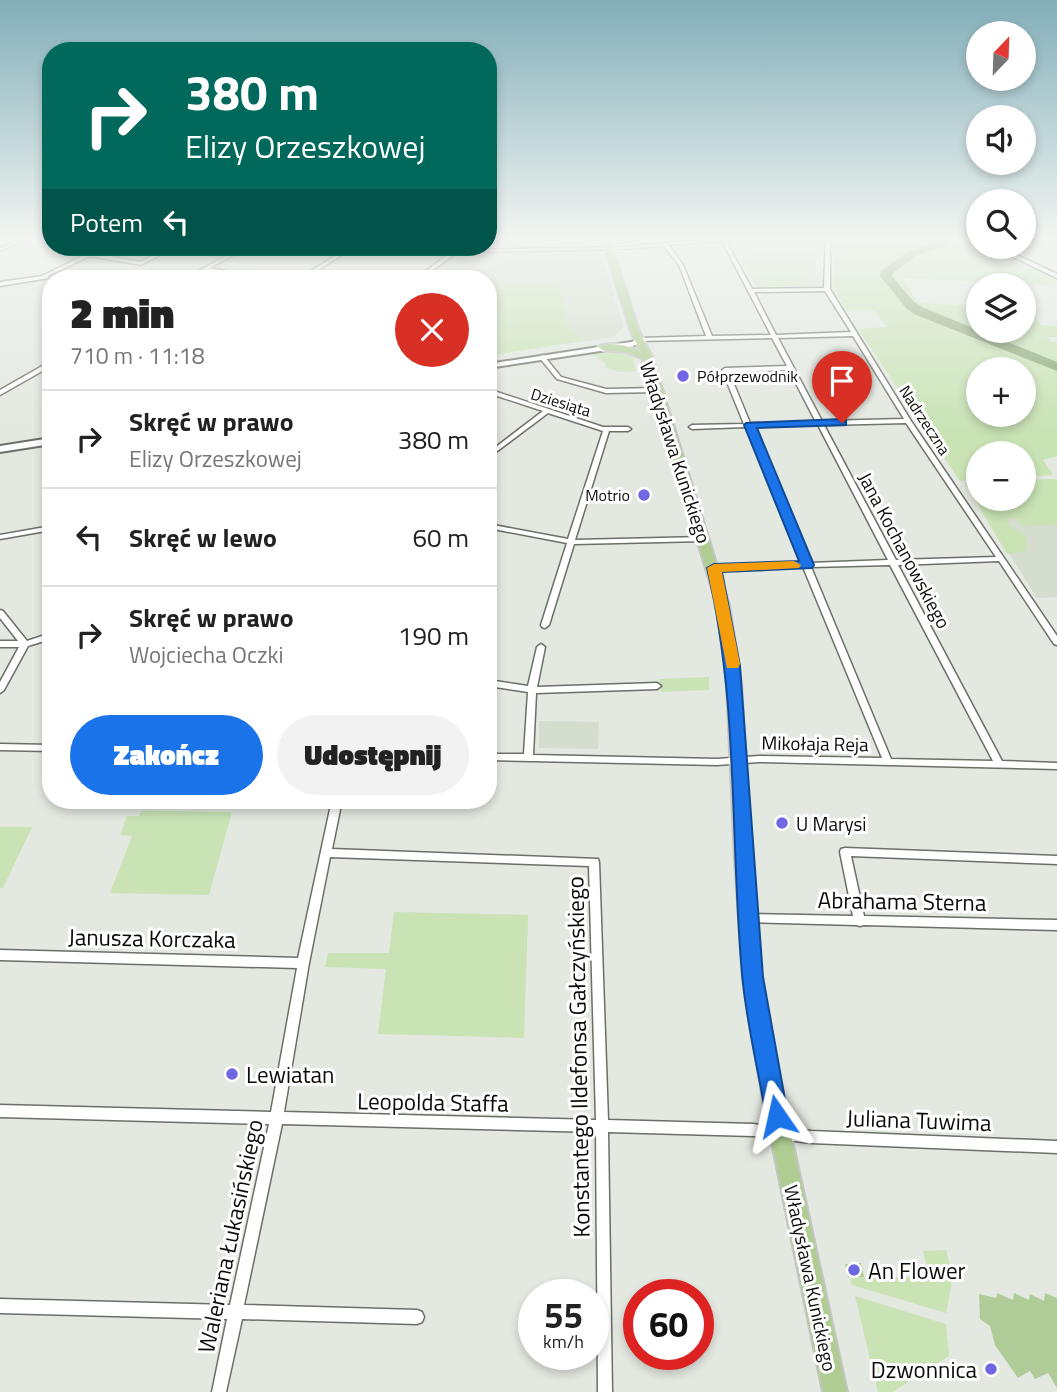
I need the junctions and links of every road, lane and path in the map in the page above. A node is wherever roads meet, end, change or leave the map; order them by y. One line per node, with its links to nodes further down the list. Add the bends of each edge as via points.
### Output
1 (627, 302): 8 (main road, Władysława Kunickiego)
2 (695, 302): 7 (street)
3 (757, 302): 6 (street, Jana Kochanowskiego)
4 (835, 302): 5 (street, Nadrzeczna)
5 (855, 334): 6 (street); 19 (street, Nadrzeczna)
6 (775, 336): 7 (street); 14 (street, Jana Kochanowskiego)
7 (709, 337): 8 (street)
8 (641, 340): 9 (street); 11 (main road, Władysława Kunickiego)
9 (603, 346): 10 (street); 11 (main road)
10 (542, 357): 12 (street); 15 (street, via 559,378 606,391)
11 (647, 357): 15 (main road, Władysława Kunickiego)
12 (497, 364)
13 (42, 368): 16 (street)
14 (791, 368): 20 (street, Jana Kochanowskiego); 21 (street, via 725,370)
15 (657, 390): 31 (main road, Władysława Kunickiego)
16 (0, 393)
17 (497, 396): 18 (street, Dziesiąta)
18 (546, 412): 24 (street, Dziesiąta); 27 (street)
19 (908, 421): 20 (street); 33 (street, Nadrzeczna)
20 (820, 423): 21 (street); 34 (street, Jana Kochanowskiego)
21 (750, 425): 22 (street); 35 (street)
22 (692, 427)
23 (628, 429): 24 (street, Dziesiąta)
24 (606, 430): 32 (street)
25 (42, 442): 26 (street)
26 (0, 449)
27 (497, 449)
28 (497, 528): 32 (street)
29 (42, 530): 30 (street)
30 (0, 537)
31 (704, 539): 32 (street); 36 (main road, Władysława Kunickiego)
32 (572, 542): 38 (street)
33 (1001, 559): 34 (street); 40 (street, Nadrzeczna)
34 (894, 563): 35 (street); 54 (street, Jana Kochanowskiego)
35 (807, 565): 36 (street); 53 (street)
36 (714, 568): 52 (main road, Władysława Kunickiego, via 732,666)
37 (0, 613): 42 (street)
38 (545, 625)
39 (42, 639): 42 (street)
40 (1057, 642)
41 (0, 644): 42 (street)
42 (25, 644): 46 (street)
43 (541, 647): 47 (street)
44 (497, 684): 47 (street)
45 (657, 686): 47 (street)
46 (0, 690)
47 (532, 690): 51 (street)
48 (0, 747): 49 (street)
49 (42, 748)
50 (497, 757): 51 (street, Mikołaja Reja)
51 (528, 757): 52 (street, Mikołaja Reja)
52 (738, 762): 53 (street, Mikołaja Reja); 59 (main road, Władysława Kunickiego)
53 (888, 762): 54 (street, Mikołaja Reja)
54 (999, 764): 55 (street, Mikołaja Reja)
55 (1057, 766)
56 (335, 809): 57 (street, Waleriana Łukasińskiego)
57 (326, 853): 63 (street, Waleriana Łukasińskiego); 66 (street, Konstantego Ildefonsa Gałczyńskiego, via 594,862)
58 (1057, 860): 60 (street, via 845,852)
59 (747, 918): 60 (street, Abrahama Sterna); 67 (main road, Władysława Kunickiego, via 757,1011)
60 (860, 922): 61 (street, Abrahama Sterna)
61 (1057, 925)
62 (0, 955): 63 (street, Janusza Korczaka)
63 (303, 963): 65 (street, Waleriana Łukasińskiego)
64 (0, 1111): 65 (street, Leopolda Staffa)
65 (275, 1119): 66 (street, Leopolda Staffa); 70 (street, Waleriana Łukasińskiego)
66 (602, 1127): 67 (street, Leopolda Staffa); 73 (street, Konstantego Ildefonsa Gałczyńskiego)
67 (780, 1133): 68 (street, Juliana Tuwima); 74 (main road, Władysława Kunickiego)
68 (1057, 1147)
69 (0, 1306): 70 (street)
70 (235, 1311): 71 (street); 72 (street, Waleriana Łukasińskiego)
71 (417, 1317)
72 (219, 1392)
73 (605, 1392)
74 (835, 1392)

